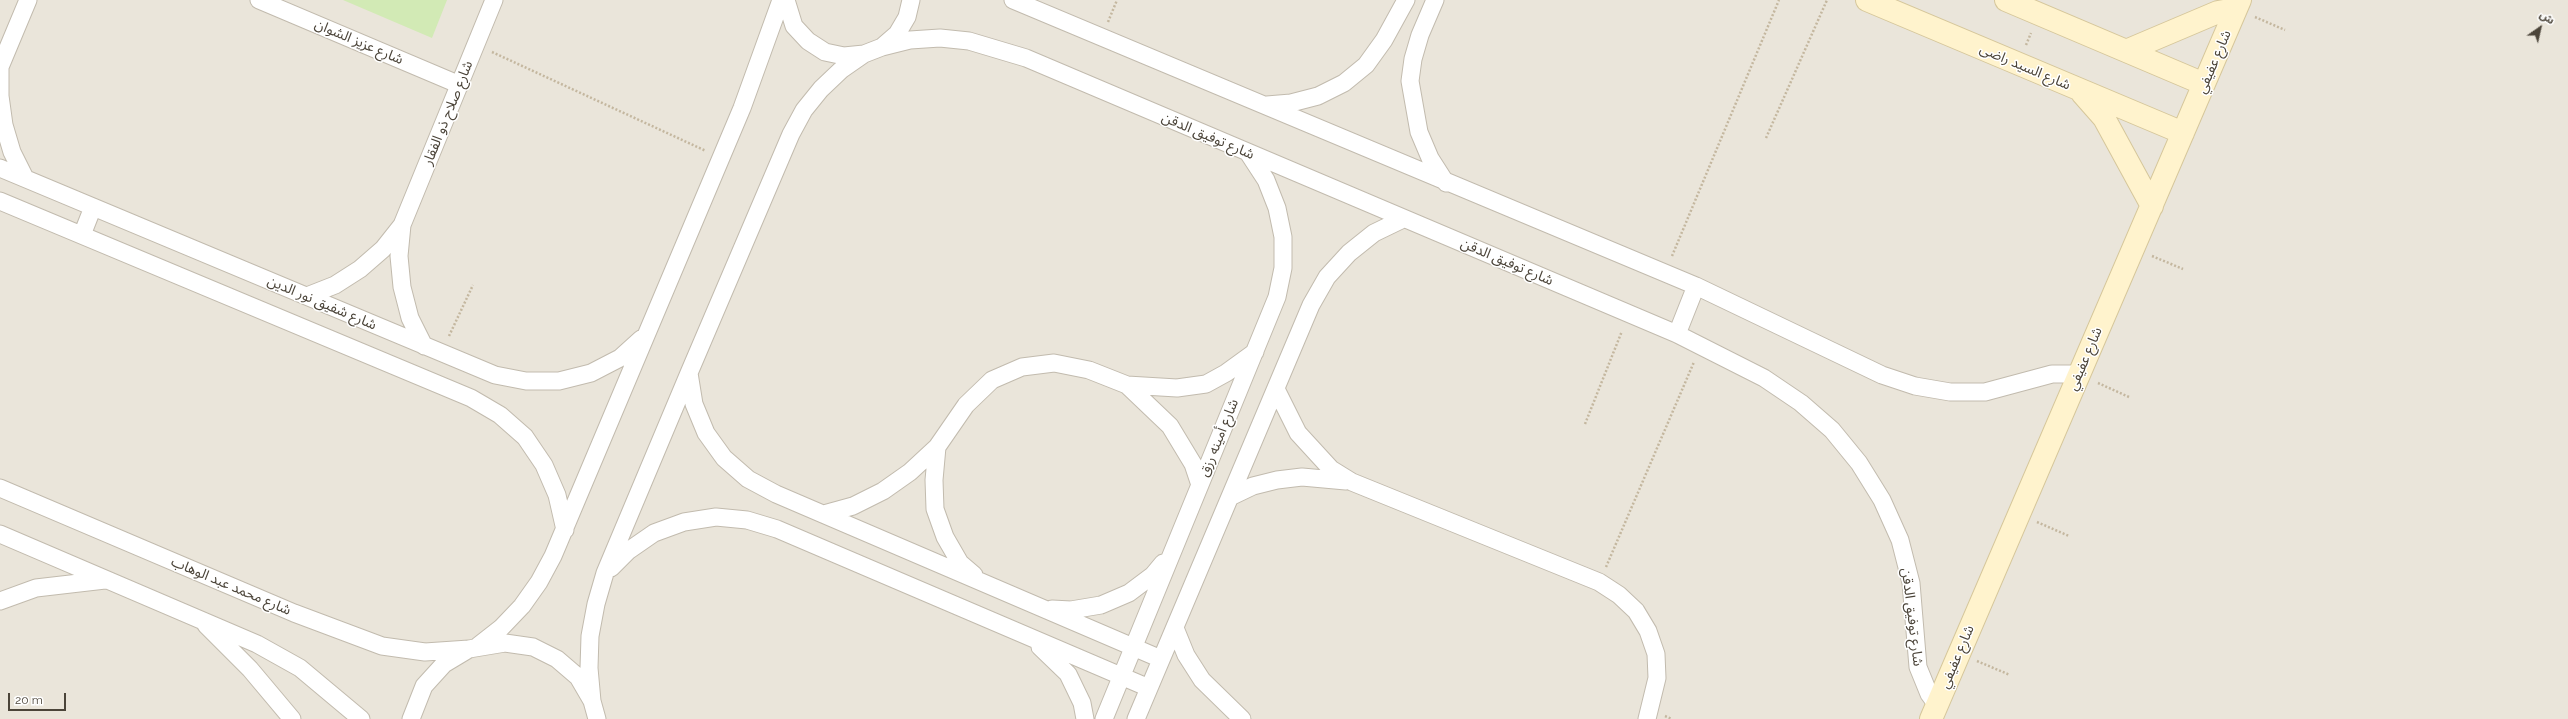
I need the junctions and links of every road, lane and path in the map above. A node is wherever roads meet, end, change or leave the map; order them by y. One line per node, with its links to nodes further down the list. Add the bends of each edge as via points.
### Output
1 (28, 0): 24 (street)
2 (259, 0): 26 (street, شارع عزيز الشوان)
3 (494, 0): 19 (street, شارع صلاح ذو الفقار)
4 (781, 0): 32 (street, via 754,78)
5 (786, 0): 22 (street, via 794,26 808,41 831,53 844,56)
6 (911, 0): 20 (street, via 907,17 897,34)
7 (1013, 0): 18 (street)
8 (1117, 0): 18 (path)
9 (1406, 0): 28 (street, via 1384,40 1366,65 1344,83 1305,100)
10 (1435, 0): 35 (street, via 1420,35 1410,81 1419,132 1430,158)
11 (1779, 0): 44 (path)
12 (1827, 0): 30 (path)
13 (1867, 0): 23 (street, شارع السيد راضى)
14 (2006, 0): 16 (street)
15 (2238, 5): 17 (path); 21 (street); 25 (street, شارع عفيفي)
16 (2038, 14): 21 (street); 23 (path)
17 (2285, 30)
18 (1101, 37): 28 (street)
19 (476, 45): 26 (street, شارع صلاح ذو الفقار); 32 (path)
20 (882, 46): 22 (street); 31 (street, شارع توفيق الدقن, via 910,40 940,38 969,40 998,48)
21 (2126, 51): 25 (street)
22 (864, 54): 55 (street, via 841,70 804,110 791,134)
23 (2018, 64): 27 (street, شارع السيد راضى)
24 (0, 67): 34 (street, via 4,125 12,152)
25 (2204, 84): 29 (street, شارع عفيفي)
26 (460, 85): 40 (street, شارع صلاح ذو الفقار)
27 (2078, 89): 29 (street, شارع السيد راضى); 37 (street, via 2104,118)
28 (1262, 105): 35 (street)
29 (2183, 133): 37 (street, شارع عفيفي)
30 (1766, 138)
31 (1250, 154): 39 (street, شارع توفيق الدقن); 53 (street, شارع أمينه رزق, via 1266,180 1277,208 1283,238 1283,268 1277,297)
32 (720, 158): 50 (street)
33 (0, 168): 34 (street, شارع شفيق نور الدين)
34 (25, 178): 38 (street, شارع شفيق نور الدين)
35 (1446, 182): 44 (street)
36 (0, 201): 41 (street)
37 (2152, 206): 42 (street, شارع عفيفي)
38 (93, 207): 41 (street); 47 (street, شارع شفيق نور الدين)
39 (1403, 218): 48 (street, شارع توفيق الدقن); 58 (street, via 1374,233 1349,253 1327,277 1311,305)
40 (402, 225): 47 (street, شارع صلاح ذو الفقار, via 383,249 360,269 335,285); 52 (street, شارع صلاح ذو الفقار, via 399,256 402,287 410,318)
41 (82, 235): 68 (street, via 471,398 494,412 525,437 544,465 557,495)
42 (2133, 248): 43 (path); 56 (street, شارع عفيفي)
43 (2183, 269)
44 (1664, 273): 46 (street)
45 (473, 285): 54 (path)
46 (1696, 286): 49 (street); 56 (street, via 1882,375 1915,386 1950,392 1985,392 2052,374)
47 (307, 296): 52 (street, شارع شفيق نور الدين)
48 (1629, 313): 49 (street, شارع توفيق الدقن); 60 (path)
49 (1677, 334): 51 (street, شارع توفيق الدقن)
50 (644, 337): 54 (street, شارع شفيق نور الدين, via 614,361 591,372 559,380 526,381 495,375); 68 (street)
51 (1701, 345): 75 (path); 88 (street, شارع توفيق الدقن, via 1764,378 1801,403 1832,430 1859,463 1882,500 1900,540 1911,583 1918,667)
52 (424, 346): 54 (street, شارع شفيق نور الدين)
53 (1255, 352): 57 (street, via 1206,384 1177,388); 63 (street, شارع أمينه رزق)
54 (441, 353)
55 (689, 373): 66 (street, via 694,404 706,433 724,458 748,479); 72 (street)
56 (2079, 374): 59 (path); 67 (street, شارع عفيفي)
57 (1127, 385): 61 (street, via 1089,370 1054,363 1022,367 992,380 966,405); 63 (street, via 1170,426 1193,464)
58 (1276, 389): 62 (street, via 1285,412 1302,438 1331,469); 65 (street)
59 (2129, 397)
60 (1585, 424)
61 (937, 447): 66 (street, via 910,472 883,491 853,506); 74 (street, via 935,509 942,530 960,563)
62 (1352, 482): 65 (street, via 1327,478 1290,479 1253,486); 75 (street)
63 (1200, 485): 71 (street, شارع أمينه رزق)
64 (0, 488): 82 (street, شارع محمد عبد الوهاب, via 294,613 382,646 425,652)
65 (1230, 496): 79 (street)
66 (824, 514): 74 (street)
67 (2018, 514): 70 (path); 83 (street, شارع عفيفي)
68 (565, 530): 82 (street, via 539,582 522,606 501,628)
69 (0, 534): 73 (street)
70 (2069, 536)
71 (1172, 552): 77 (street, via 1153,575 1122,596 1101,605 1071,610); 81 (street, شارع أمينه رزق)
72 (605, 573): 80 (street, via 628,551 654,534 684,522 716,518 747,520 777,529); 89 (street, via 590,636 589,668)
73 (109, 580): 76 (street, via 36,588); 78 (street)
74 (982, 582): 77 (street)
75 (1599, 582): 97 (street, via 1636,611 1648,631 1656,654 1657,678)
76 (0, 601)
77 (1041, 608): 81 (street)
78 (199, 618): 90 (street, via 257,644 300,668); 91 (street, via 250,669)
79 (1175, 628): 84 (street); 96 (street, via 1186,655 1202,680)
80 (1026, 636): 86 (street); 93 (street, via 1049,653 1068,674 1082,703)
81 (1133, 647): 84 (street); 86 (street, شارع أمينه رزق)
82 (474, 648): 89 (street, شارع محمد عبد الوهاب, via 505,643 532,647 557,659 578,677); 92 (street, via 444,664 424,686)
83 (1958, 653): 85 (path); 88 (street, شارع عفيفي)
84 (1161, 659): 87 (street)
85 (2010, 675)
86 (1121, 676): 87 (street); 94 (street, شارع أمينه رزق)
87 (1149, 688): 95 (street)
88 (1934, 712)
89 (597, 713)
90 (358, 717)
91 (292, 719)
92 (411, 719)
93 (1085, 719)
94 (1104, 719)
95 (1136, 719)
96 (1242, 719)
97 (1646, 719)

